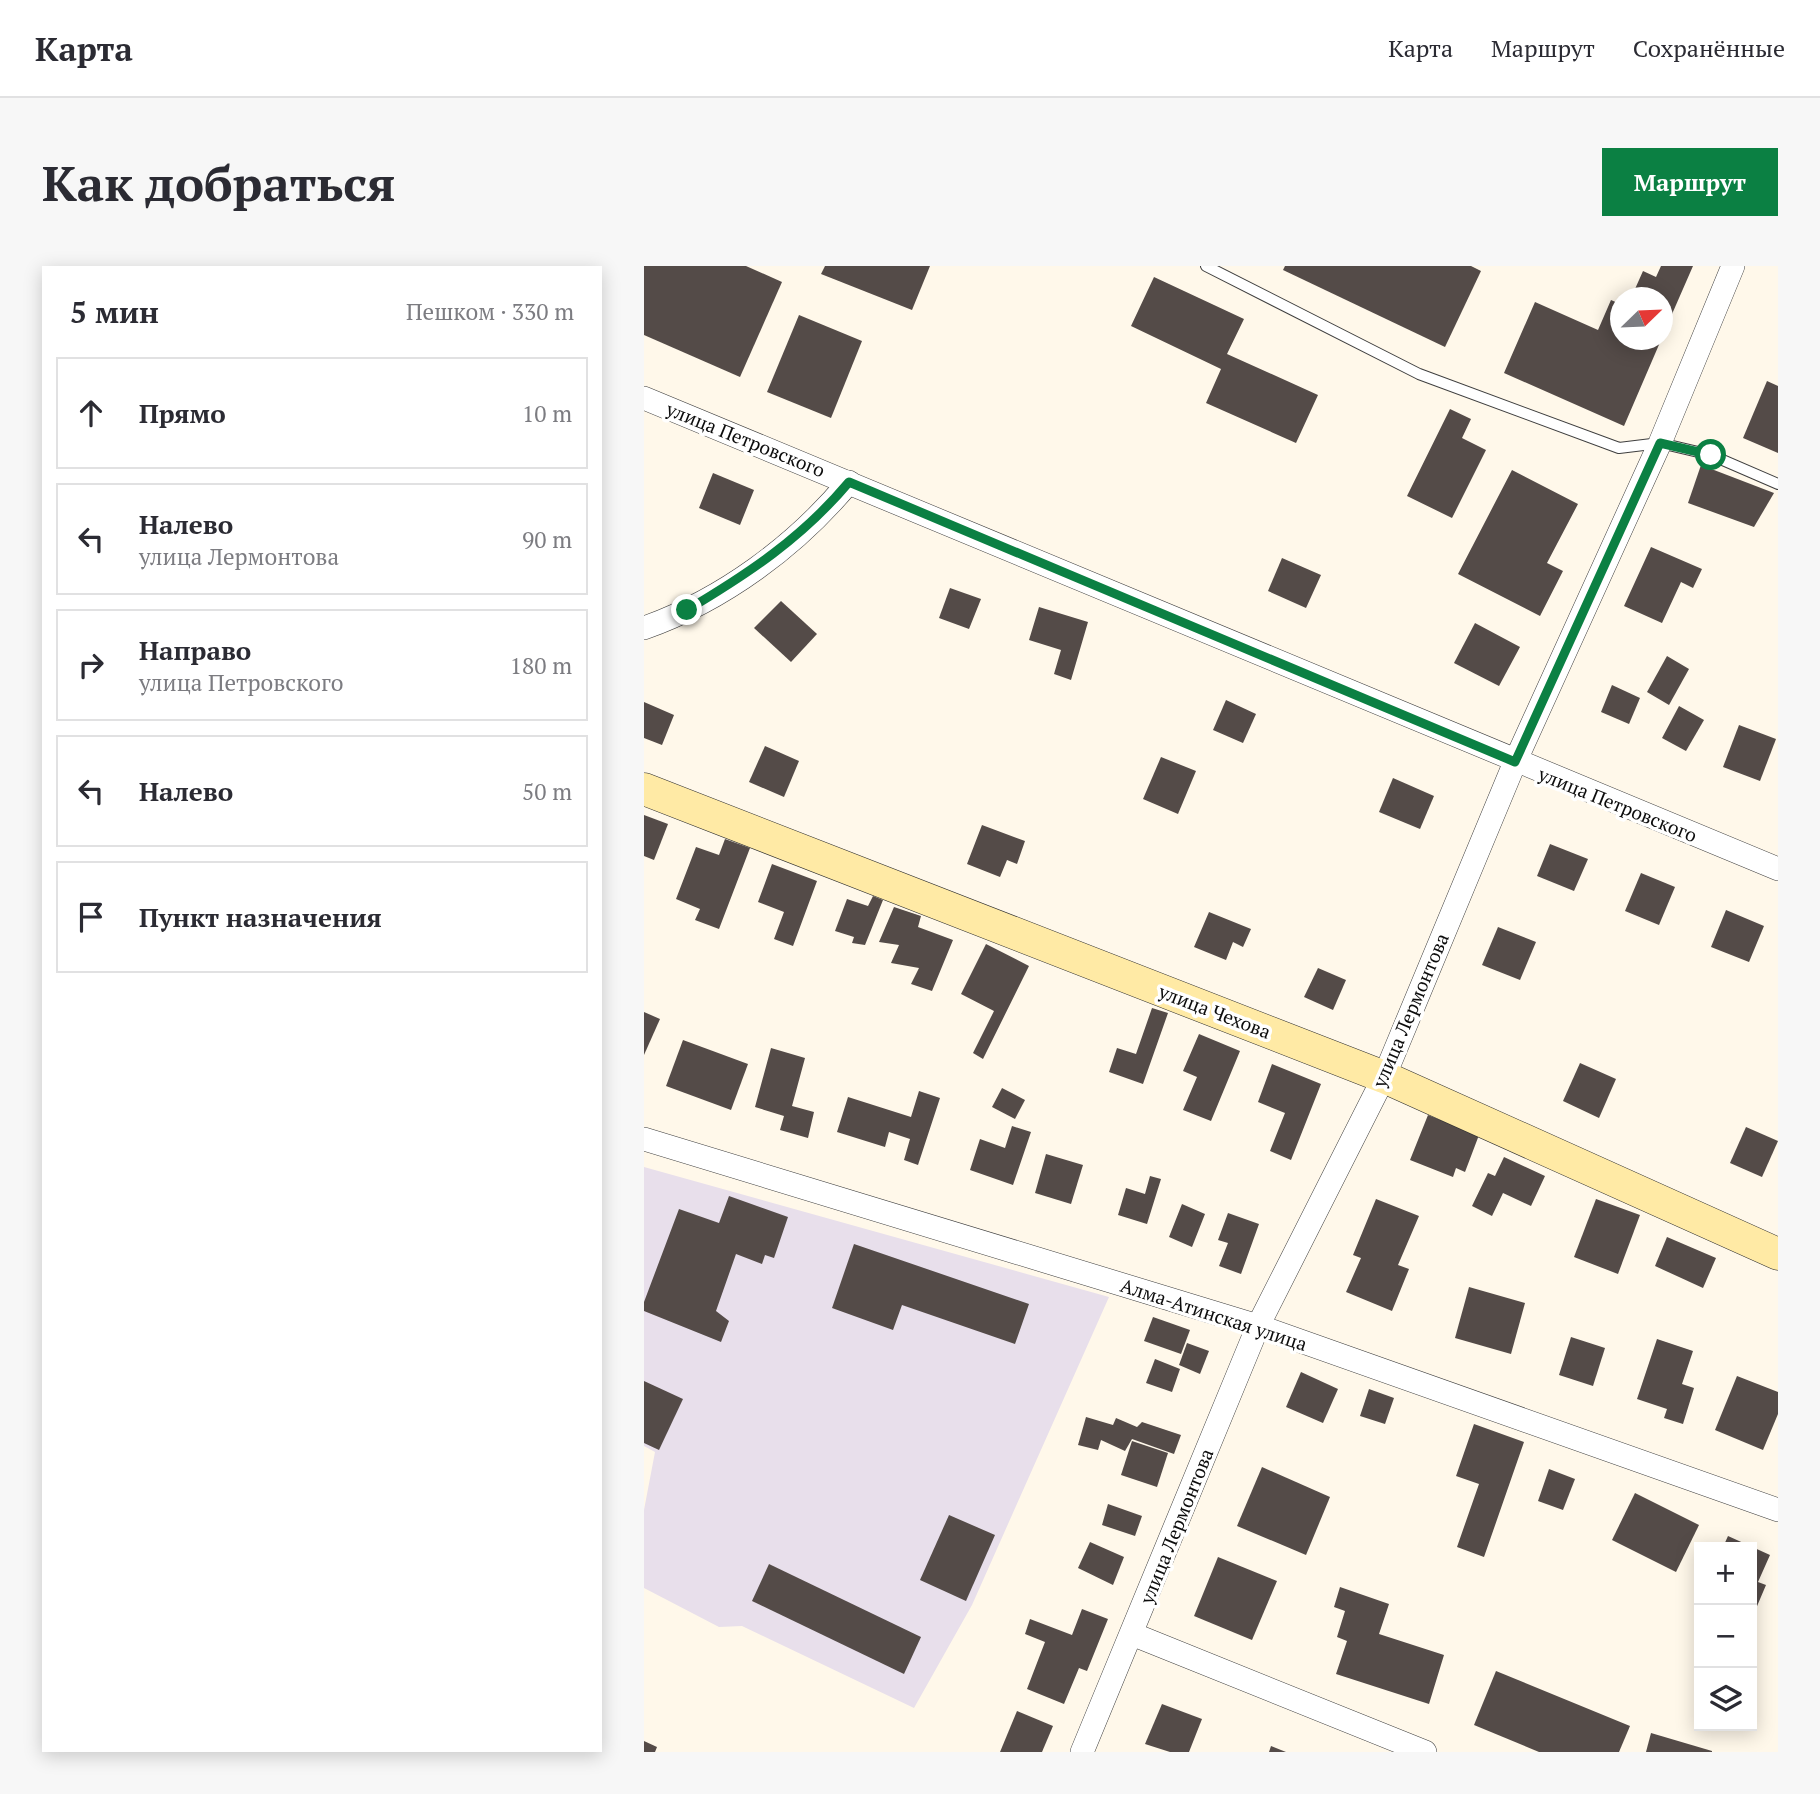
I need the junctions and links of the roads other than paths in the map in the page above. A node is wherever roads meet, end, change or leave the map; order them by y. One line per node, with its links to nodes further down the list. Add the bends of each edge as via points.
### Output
1 (1206, 266): 4 (lane, via 1419,374 1619,448)
2 (1733, 266): 4 (street, улица Лермонтова)
3 (644, 398): 5 (street, улица Петровского)
4 (1660, 443): 6 (lane, via 1711,455); 8 (street, улица Лермонтова)
5 (849, 482): 7 (street, via 821,516 758,567 687,610); 8 (street, улица Петровского)
6 (1778, 484)
7 (644, 628)
8 (1515, 762): 10 (street, улица Петровского); 11 (street, улица Лермонтова)
9 (644, 789): 11 (street, улица Чехова)
10 (1778, 869)
11 (1384, 1077): 13 (street, улица Чехова); 14 (street, улица Лермонтова)
12 (644, 1139): 14 (street, Алма-Атинская улица)
13 (1778, 1254)
14 (1258, 1326): 15 (street, Алма-Атинская улица); 16 (street, улица Лермонтова)
15 (1778, 1510)
16 (1132, 1634): 17 (street, улица Лермонтова); 18 (street)
17 (1082, 1752)
18 (1425, 1752)

